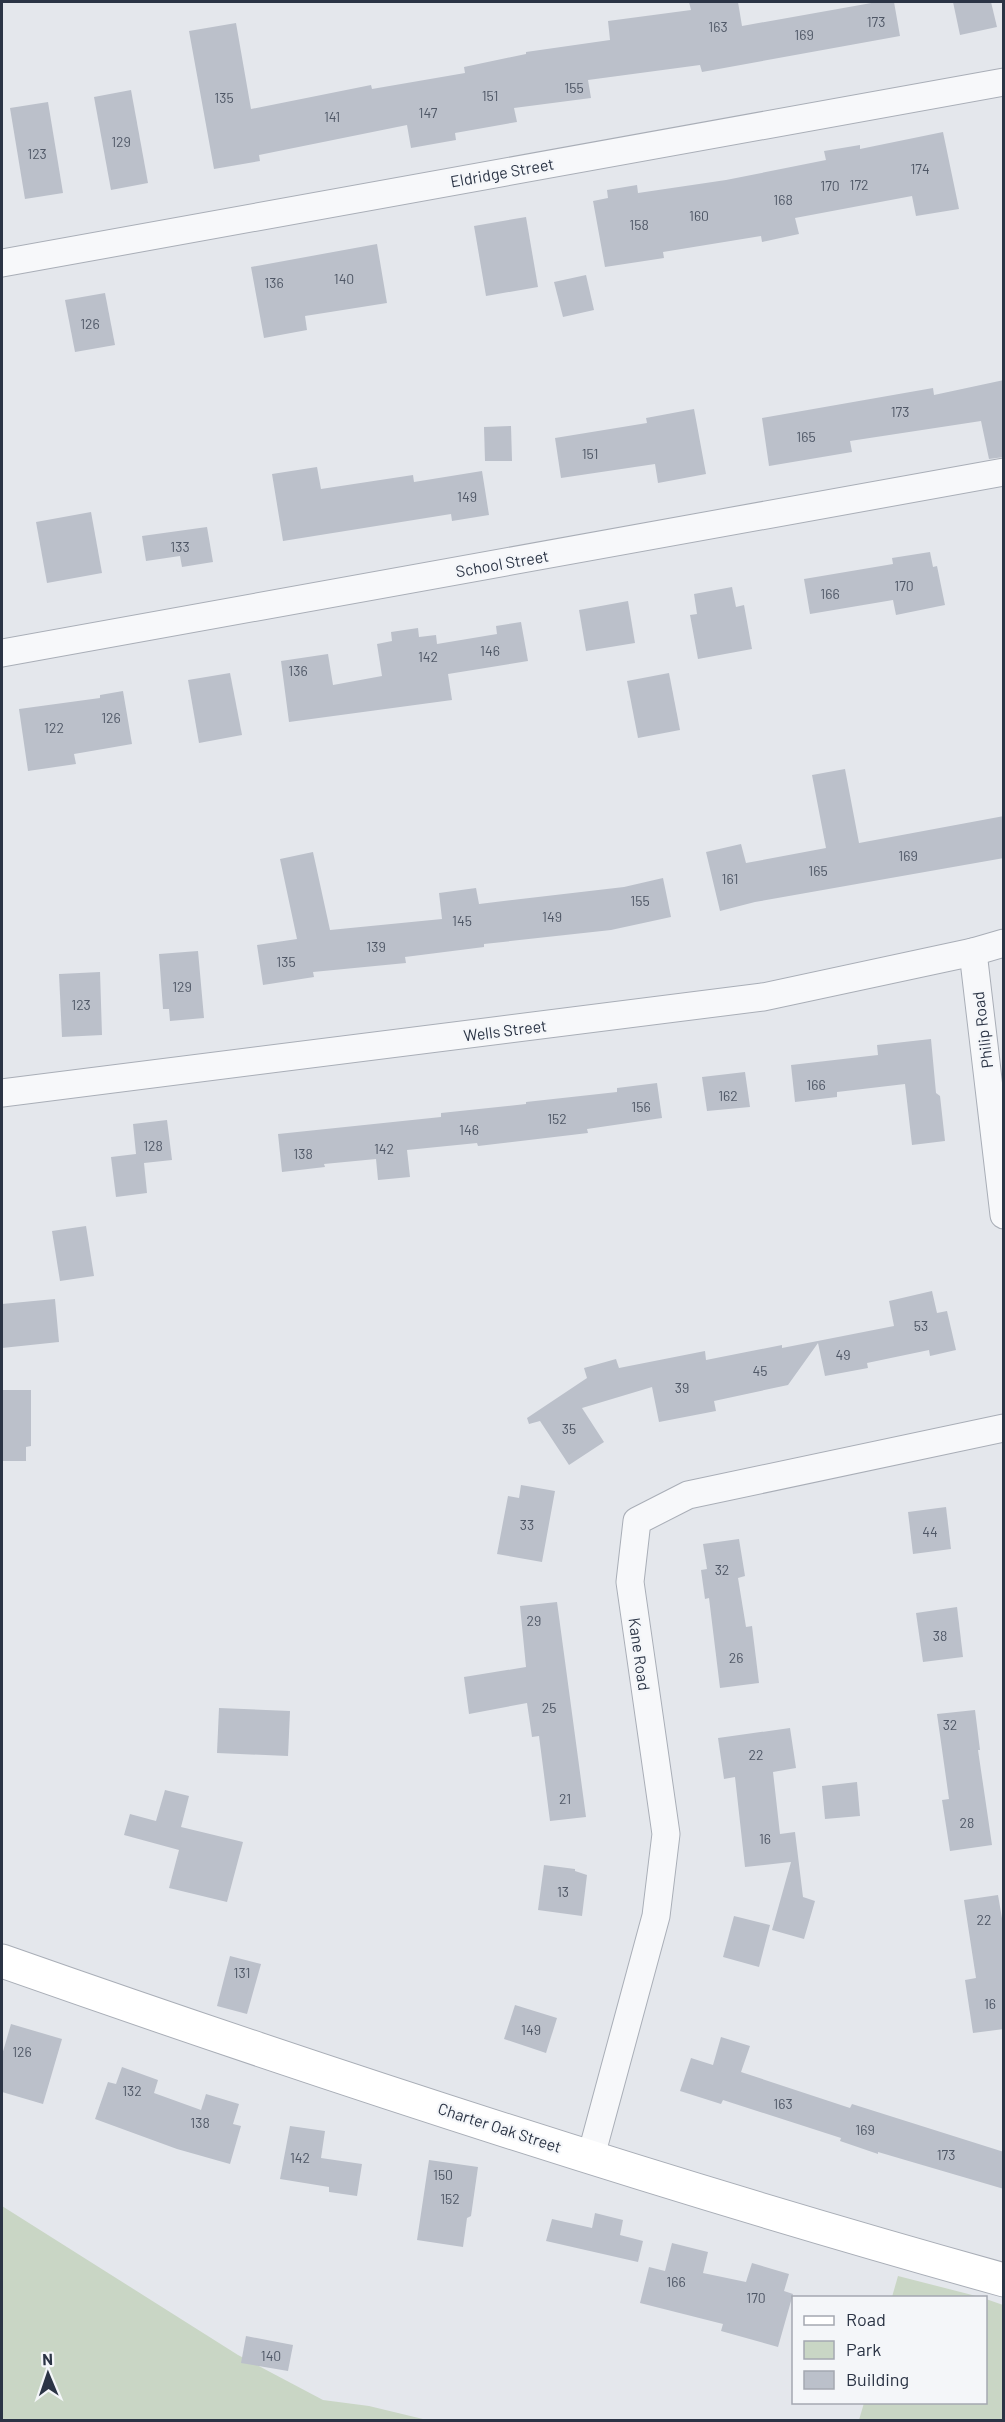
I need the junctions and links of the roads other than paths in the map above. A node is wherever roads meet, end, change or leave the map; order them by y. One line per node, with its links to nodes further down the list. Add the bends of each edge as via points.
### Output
1 (1004, 82): 2 (street, Eldridge Street)
2 (2, 263)
3 (1004, 472): 4 (street, School Street)
4 (2, 653)
5 (1004, 943): 6 (street, Wells Street)
6 (973, 952): 7 (street, Wells Street, via 764,997); 8 (street, Philip Road)
7 (2, 1094)
8 (1004, 1215)
9 (1004, 1428): 11 (street, Kane Road, via 688,1495 637,1521 630,1582 666,1834 656,1916)
10 (2, 1961): 11 (main road, Charter Oak Street, via 234,2042)
11 (591, 2156): 12 (main road, Charter Oak Street)
12 (1004, 2280)

